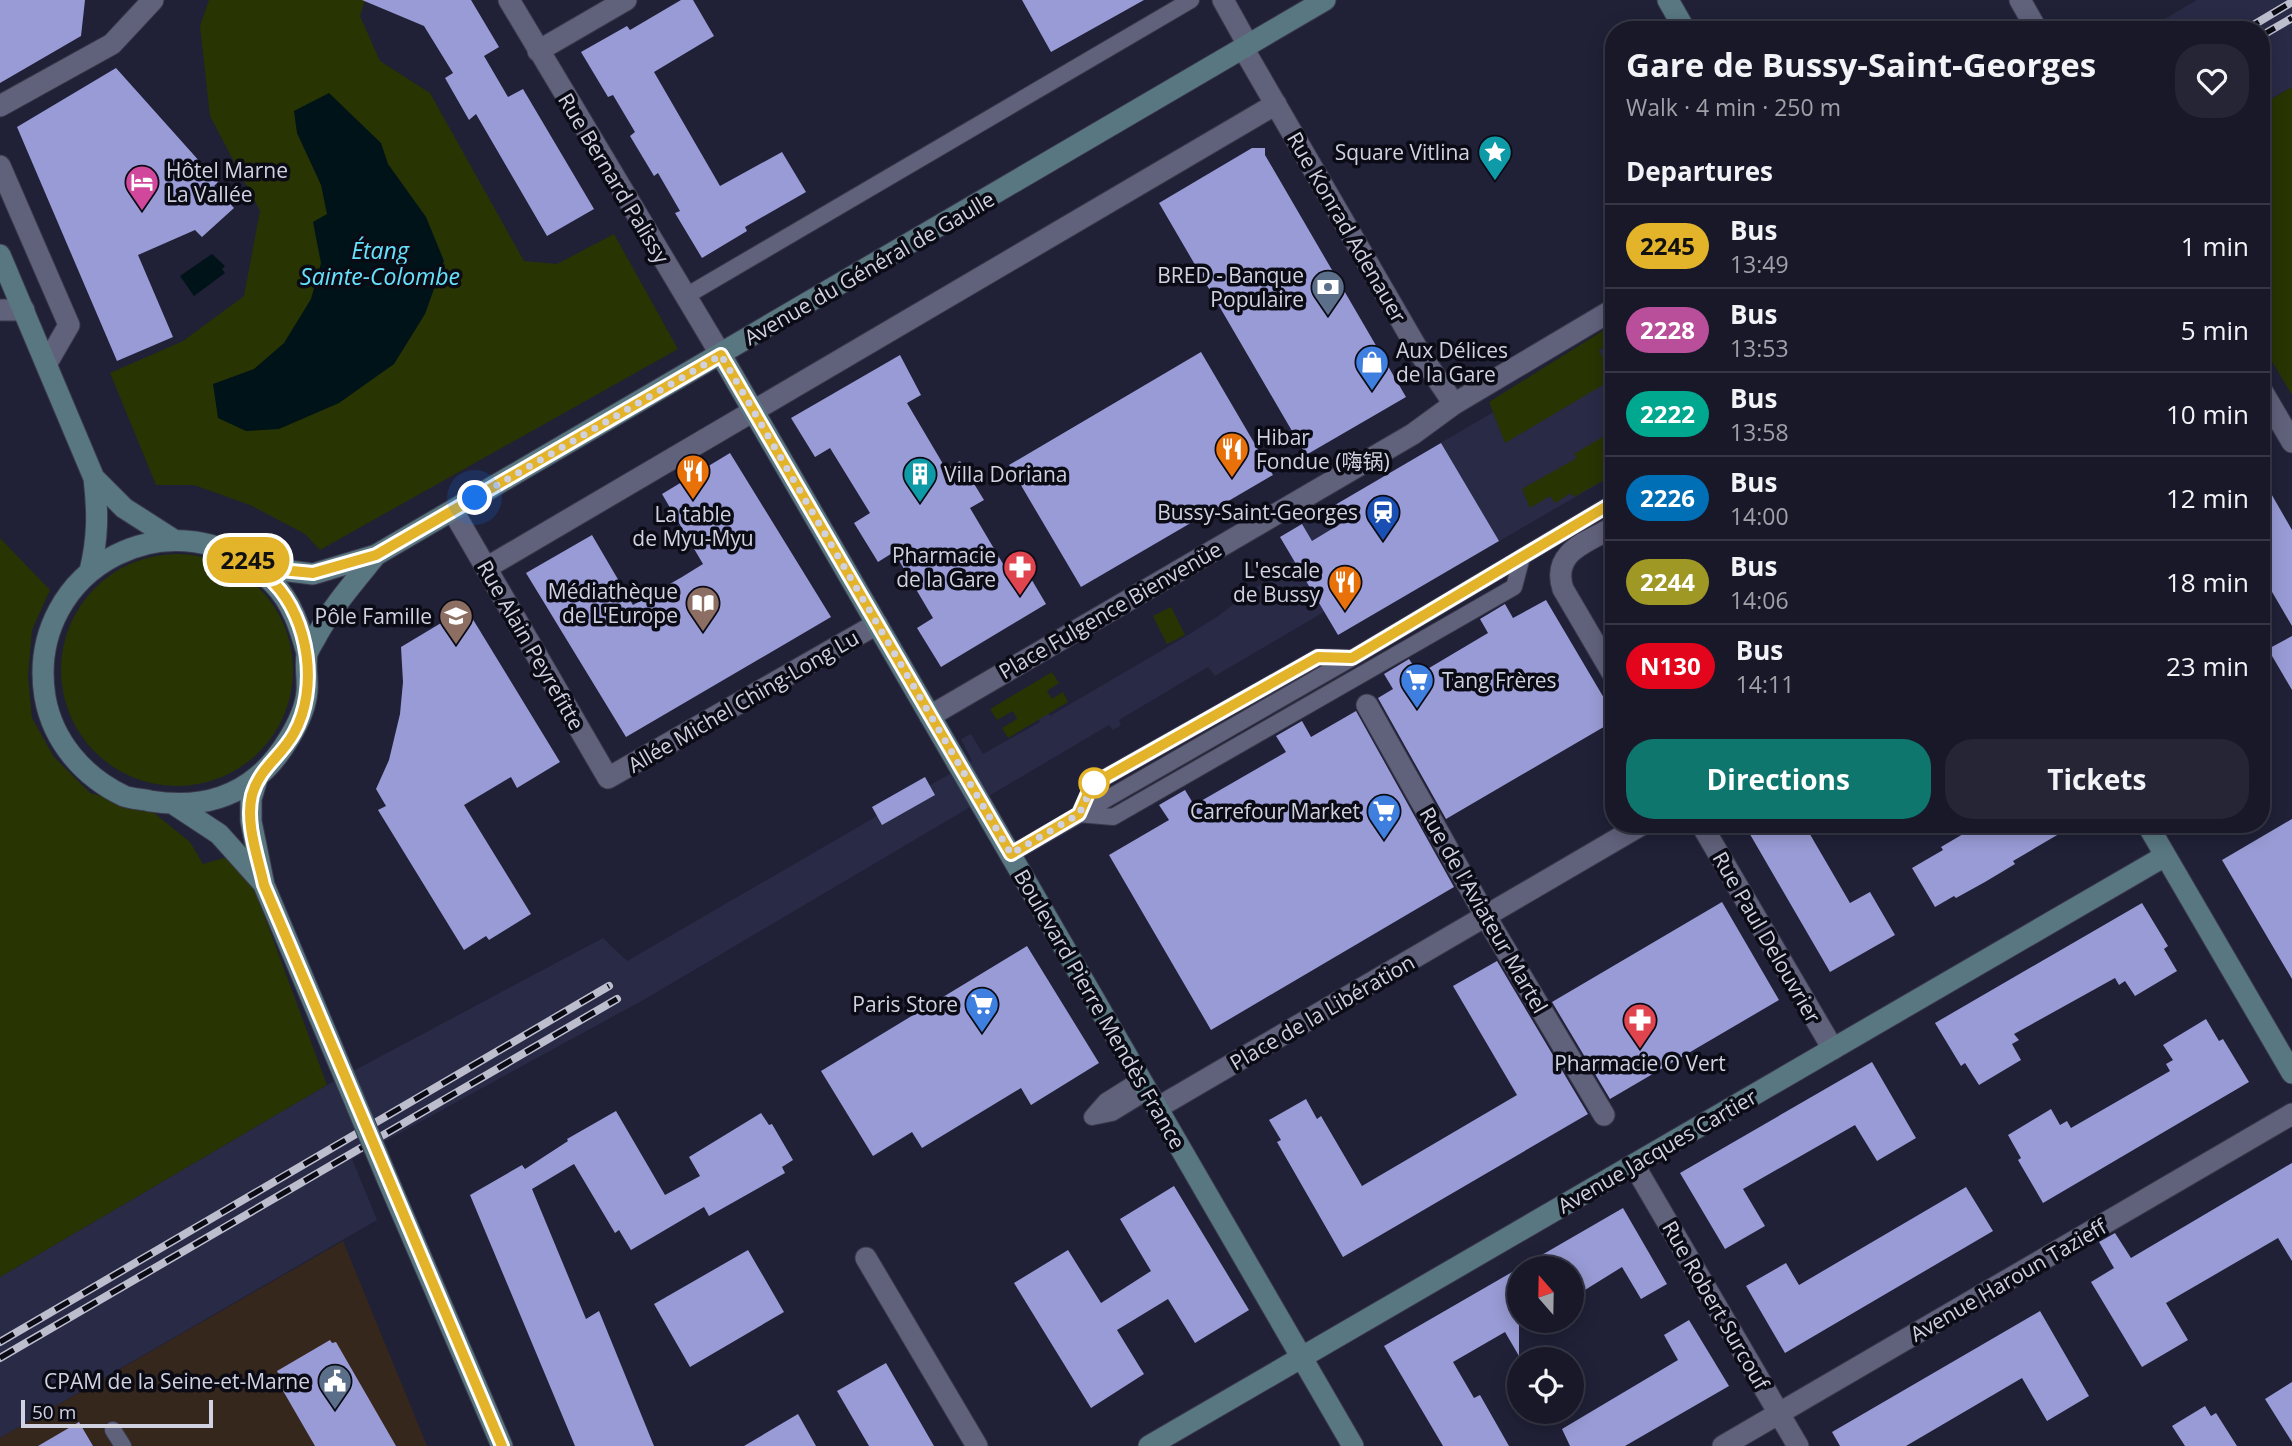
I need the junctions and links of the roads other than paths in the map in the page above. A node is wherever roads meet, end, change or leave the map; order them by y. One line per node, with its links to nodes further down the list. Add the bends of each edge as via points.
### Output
1 (153, 0): 14 (street, via 112,44)
2 (509, 0): 12 (street, Rue Bernard Palissy)
3 (626, 0): 12 (street)
4 (1191, 0): 17 (lane)
5 (1223, 0): 11 (street, Rue Konrad Adenauer)
6 (1325, 0): 11 (main road, Avenue du Général de Gaulle)
7 (1668, 0): 9 (main road)
8 (2020, 0): 10 (street)
9 (1680, 21)
10 (2032, 21)
11 (1246, 46): 13 (street, Rue Konrad Adenauer); 21 (main road, Avenue du Général de Gaulle)
12 (538, 51): 17 (street, Rue Bernard Palissy)
13 (1276, 104): 23 (street, Rue Konrad Adenauer); 25 (street)
14 (0, 106)
15 (0, 166): 22 (street, via 69,326)
16 (0, 255): 19 (main road)
17 (686, 296): 21 (street, Rue Bernard Palissy)
18 (0, 310): 19 (street)
19 (23, 310): 22 (main road)
20 (1605, 314): 23 (street, Place Fulgence Bienvenüe)
21 (721, 355): 25 (main road, Boulevard Pierre Mendès France); 29 (main road, Avenue du Général de Gaulle)
22 (47, 363): 27 (main road)
23 (1454, 404): 41 (street, Place Fulgence Bienvenüe, via 1413,434)
24 (2270, 404): 26 (street)
25 (754, 411): 35 (street); 37 (main road, Boulevard Pierre Mendès France)
26 (2292, 442)
27 (94, 478): 31 (main road, via 124,508); 36 (main road, via 96,542)
28 (1605, 507): 33 (lane)
29 (453, 511): 32 (main road, Avenue du Général de Gaulle); 35 (street, Rue Alain Peyrefitte)
30 (1605, 532): 39 (street, via 1564,559 1559,579)
31 (174, 540): 34 (main road, via 211,544); 36 (main road, via 144,543 115,554)
32 (376, 555): 34 (main road, Avenue du Général de Gaulle, via 302,574); 38 (main road, Avenue du Général de Gaulle, via 328,614)
33 (1522, 557): 45 (lane, via 1352,658 1318,657 1094,783); 45 (lane, via 1514,587 1113,817)
34 (244, 559): 38 (main road, via 274,583 289,605)
35 (486, 568): 43 (street, Rue Alain Peyrefitte)
36 (90, 571): 44 (main road, via 63,600 47,636 42,675 48,714 66,749 93,778 127,797)
37 (877, 624): 41 (main road, Boulevard Pierre Mendès France); 43 (street, Allée Michel Ching-Long Lu)
38 (307, 653): 42 (main road, via 307,694 294,733)
39 (1605, 661)
40 (1367, 705): 52 (street, Rue de l'Aviateur Martel)
41 (930, 716): 49 (main road, Boulevard Pierre Mendès France)
42 (258, 776): 44 (main road, via 239,790 204,803); 51 (main road, via 251,821)
43 (608, 779)
44 (175, 805): 51 (main road, via 219,834)
45 (1079, 814): 49 (lane)
46 (1628, 833): 52 (street, Place de la Libération)
47 (1706, 833): 53 (street, Rue Paul Delouvrier)
48 (2152, 833): 50 (main road)
49 (1011, 854): 55 (main road, Boulevard Pierre Mendès France)
50 (2165, 856): 53 (main road, Avenue Jacques Cartier); 54 (main road)
51 (264, 885): 64 (main road, bridge)
52 (1486, 917): 55 (street, Place de la Libération); 57 (street, Rue de l'Aviateur Martel)
53 (1833, 1049): 58 (main road, Avenue Jacques Cartier)
54 (2292, 1073)
55 (1148, 1093): 60 (main road, Boulevard Pierre Mendès France)
56 (2292, 1114): 61 (street, Avenue Haroun Tazieff)
57 (1604, 1115)
58 (1634, 1165): 60 (main road, Avenue Jacques Cartier); 61 (street, Rue Robert Surcouf)
59 (866, 1258): 65 (street)
60 (1302, 1357): 66 (main road, Avenue Jacques Cartier); 67 (main road, Boulevard Pierre Mendès France)
61 (1779, 1414): 68 (street, Avenue Haroun Tazieff); 69 (street, Rue Robert Surcouf)
62 (113, 1430): 63 (lane)
63 (123, 1446)
64 (502, 1446)
65 (977, 1446)
66 (1149, 1446)
67 (1353, 1446)
68 (1723, 1446)
69 (1798, 1446)

